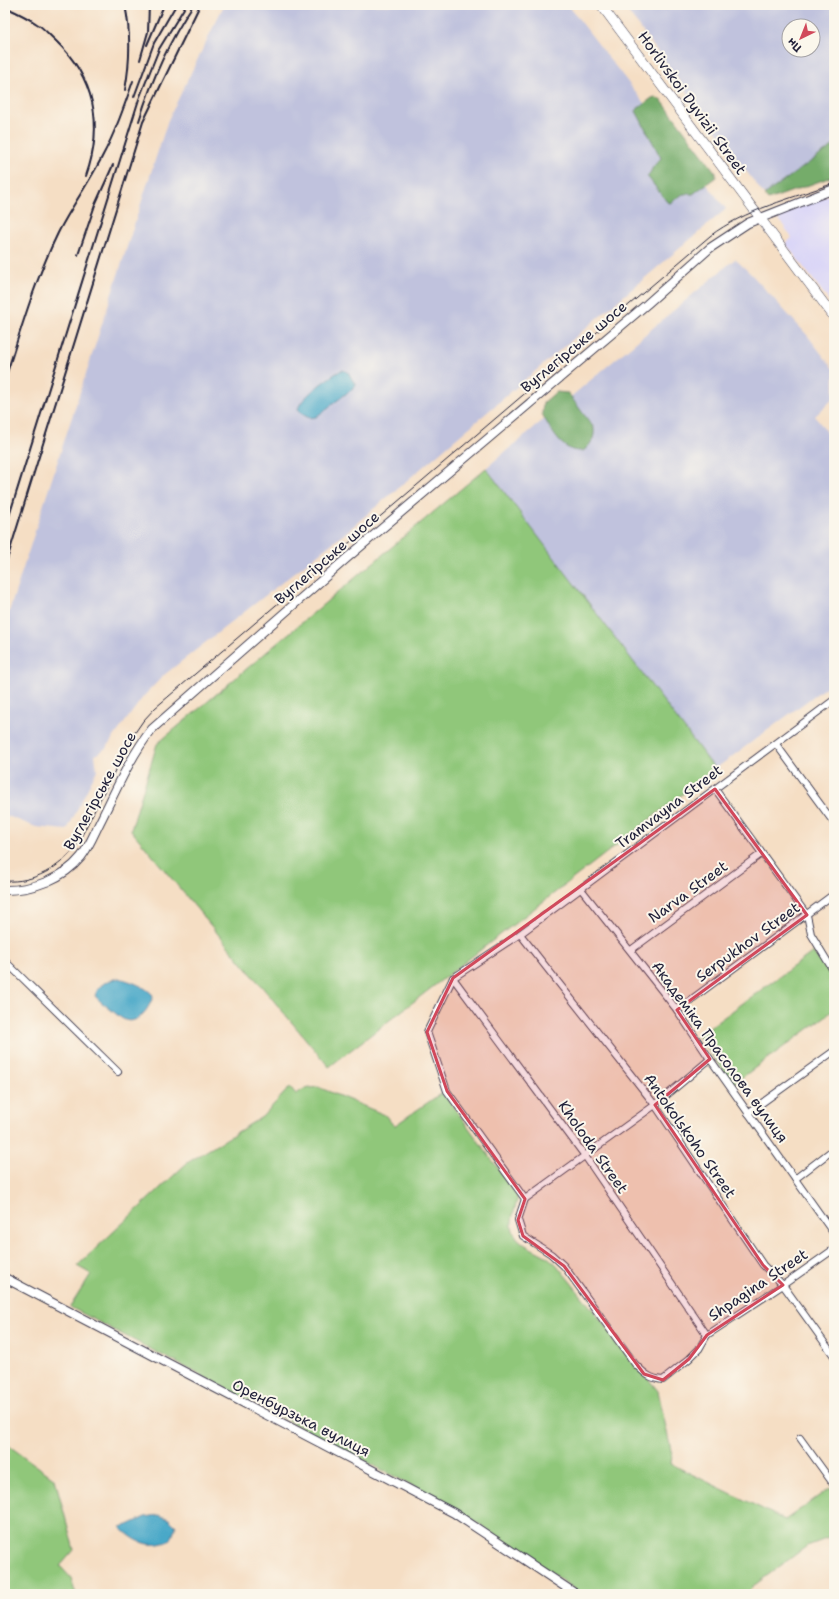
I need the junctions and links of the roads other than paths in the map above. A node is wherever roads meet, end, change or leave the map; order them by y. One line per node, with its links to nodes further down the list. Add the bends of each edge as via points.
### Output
1 (601, 5): 3 (main road, Horlivskoi Dyvizii Street)
2 (834, 189): 3 (street, Вуглегірське шосе)
3 (760, 218): 4 (main road, Horlivskoi Dyvizii Street); 11 (street, Вуглегірське шосе, via 737,229 698,258 347,558 152,729 138,749 86,849 75,864 46,882 26,888)
4 (834, 317)
5 (834, 700): 6 (street, Tramvayna Street)
6 (776, 744): 7 (street, Tramvayna Street); 8 (street)
7 (715, 789): 9 (street); 10 (street, Tramvayna Street)
8 (834, 823)
9 (761, 854): 13 (street); 15 (street, Narva Street)
10 (581, 889): 14 (street, Tramvayna Street); 15 (street, Академіка Прасолова вулиця)
11 (5, 890)
12 (834, 894): 13 (street, Serpukhov Street)
13 (807, 915): 17 (street, via 811,934); 19 (street, Serpukhov Street)
14 (520, 934): 18 (street, Tramvayna Street); 23 (street, Antokolskoho Street)
15 (631, 950): 19 (street, Академіка Прасолова вулиця)
16 (5, 961): 22 (street)
17 (834, 972)
18 (453, 978): 26 (street, Kholoda Street); 28 (street, via 427,1032 447,1091)
19 (677, 1010): 21 (street, Академіка Прасолова вулиця)
20 (834, 1051): 24 (street)
21 (710, 1059): 23 (street); 24 (street, Академіка Прасолова вулиця)
22 (118, 1072)
23 (655, 1105): 26 (street); 32 (street, Antokolskoho Street, via 763,1265)
24 (748, 1113): 27 (street, Академіка Прасолова вулиця)
25 (834, 1149): 27 (street)
26 (585, 1156): 28 (street); 33 (street, Kholoda Street)
27 (795, 1179): 29 (street, Академіка Прасолова вулиця)
28 (524, 1199): 33 (street, Shpagina Street, via 518,1220 523,1236 551,1254 564,1266 644,1374 663,1380 699,1349)
29 (834, 1234)
30 (834, 1249): 32 (street, Shpagina Street)
31 (5, 1278): 37 (street, Оренбурзька вулиця, via 454,1513)
32 (783, 1285): 33 (street, Shpagina Street); 34 (street, Antokolskoho Street)
33 (707, 1335)
34 (833, 1353)
35 (800, 1438): 36 (street)
36 (834, 1485)
37 (576, 1594)

